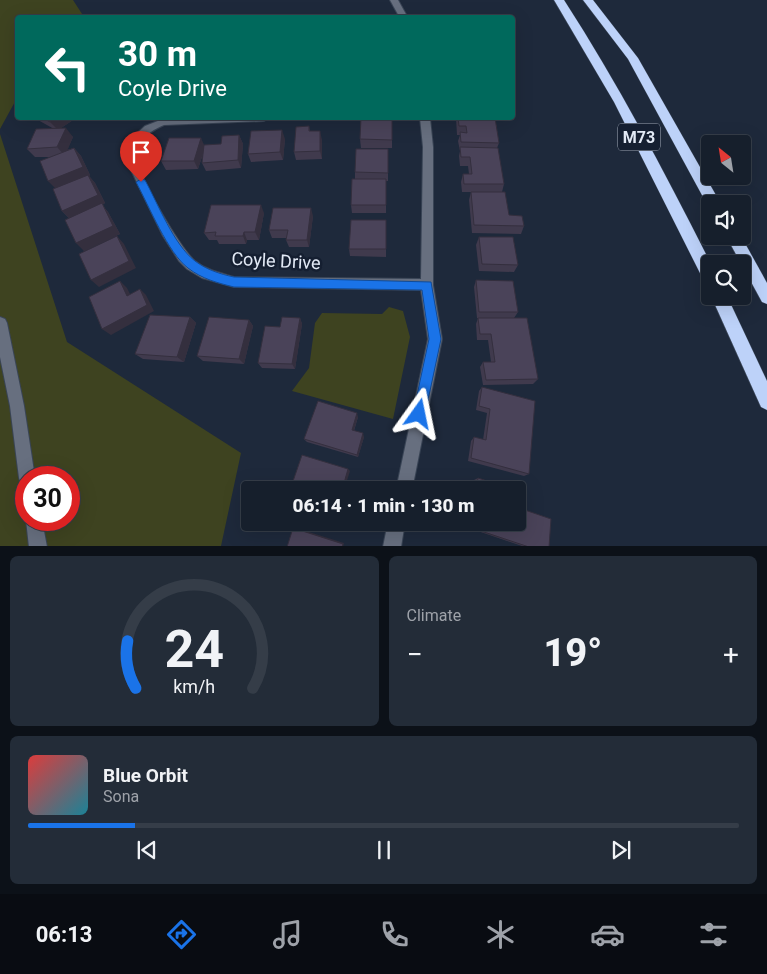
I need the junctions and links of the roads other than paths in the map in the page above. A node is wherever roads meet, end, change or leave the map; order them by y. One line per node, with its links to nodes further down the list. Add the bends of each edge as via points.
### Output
1 (394, 0): 4 (street)
2 (559, 0): 9 (highway, M73, via 620,100)
3 (588, 0): 7 (highway, M73, via 633,58)
4 (402, 15)
5 (214, 120): 10 (street, Coyle Drive, via 163,122 138,136 133,150 133,164 176,247 191,264 211,276 234,282)
6 (425, 120): 10 (street)
7 (709, 195)
8 (738, 245): 11 (highway)
9 (701, 259)
10 (427, 285): 16 (street, via 435,339)
11 (767, 297)
12 (723, 305): 14 (highway)
13 (0, 323): 15 (street)
14 (767, 401)
15 (25, 466)
16 (406, 481)
17 (36, 531): 19 (street)
18 (395, 531): 20 (street)
19 (38, 546)
20 (392, 546)

